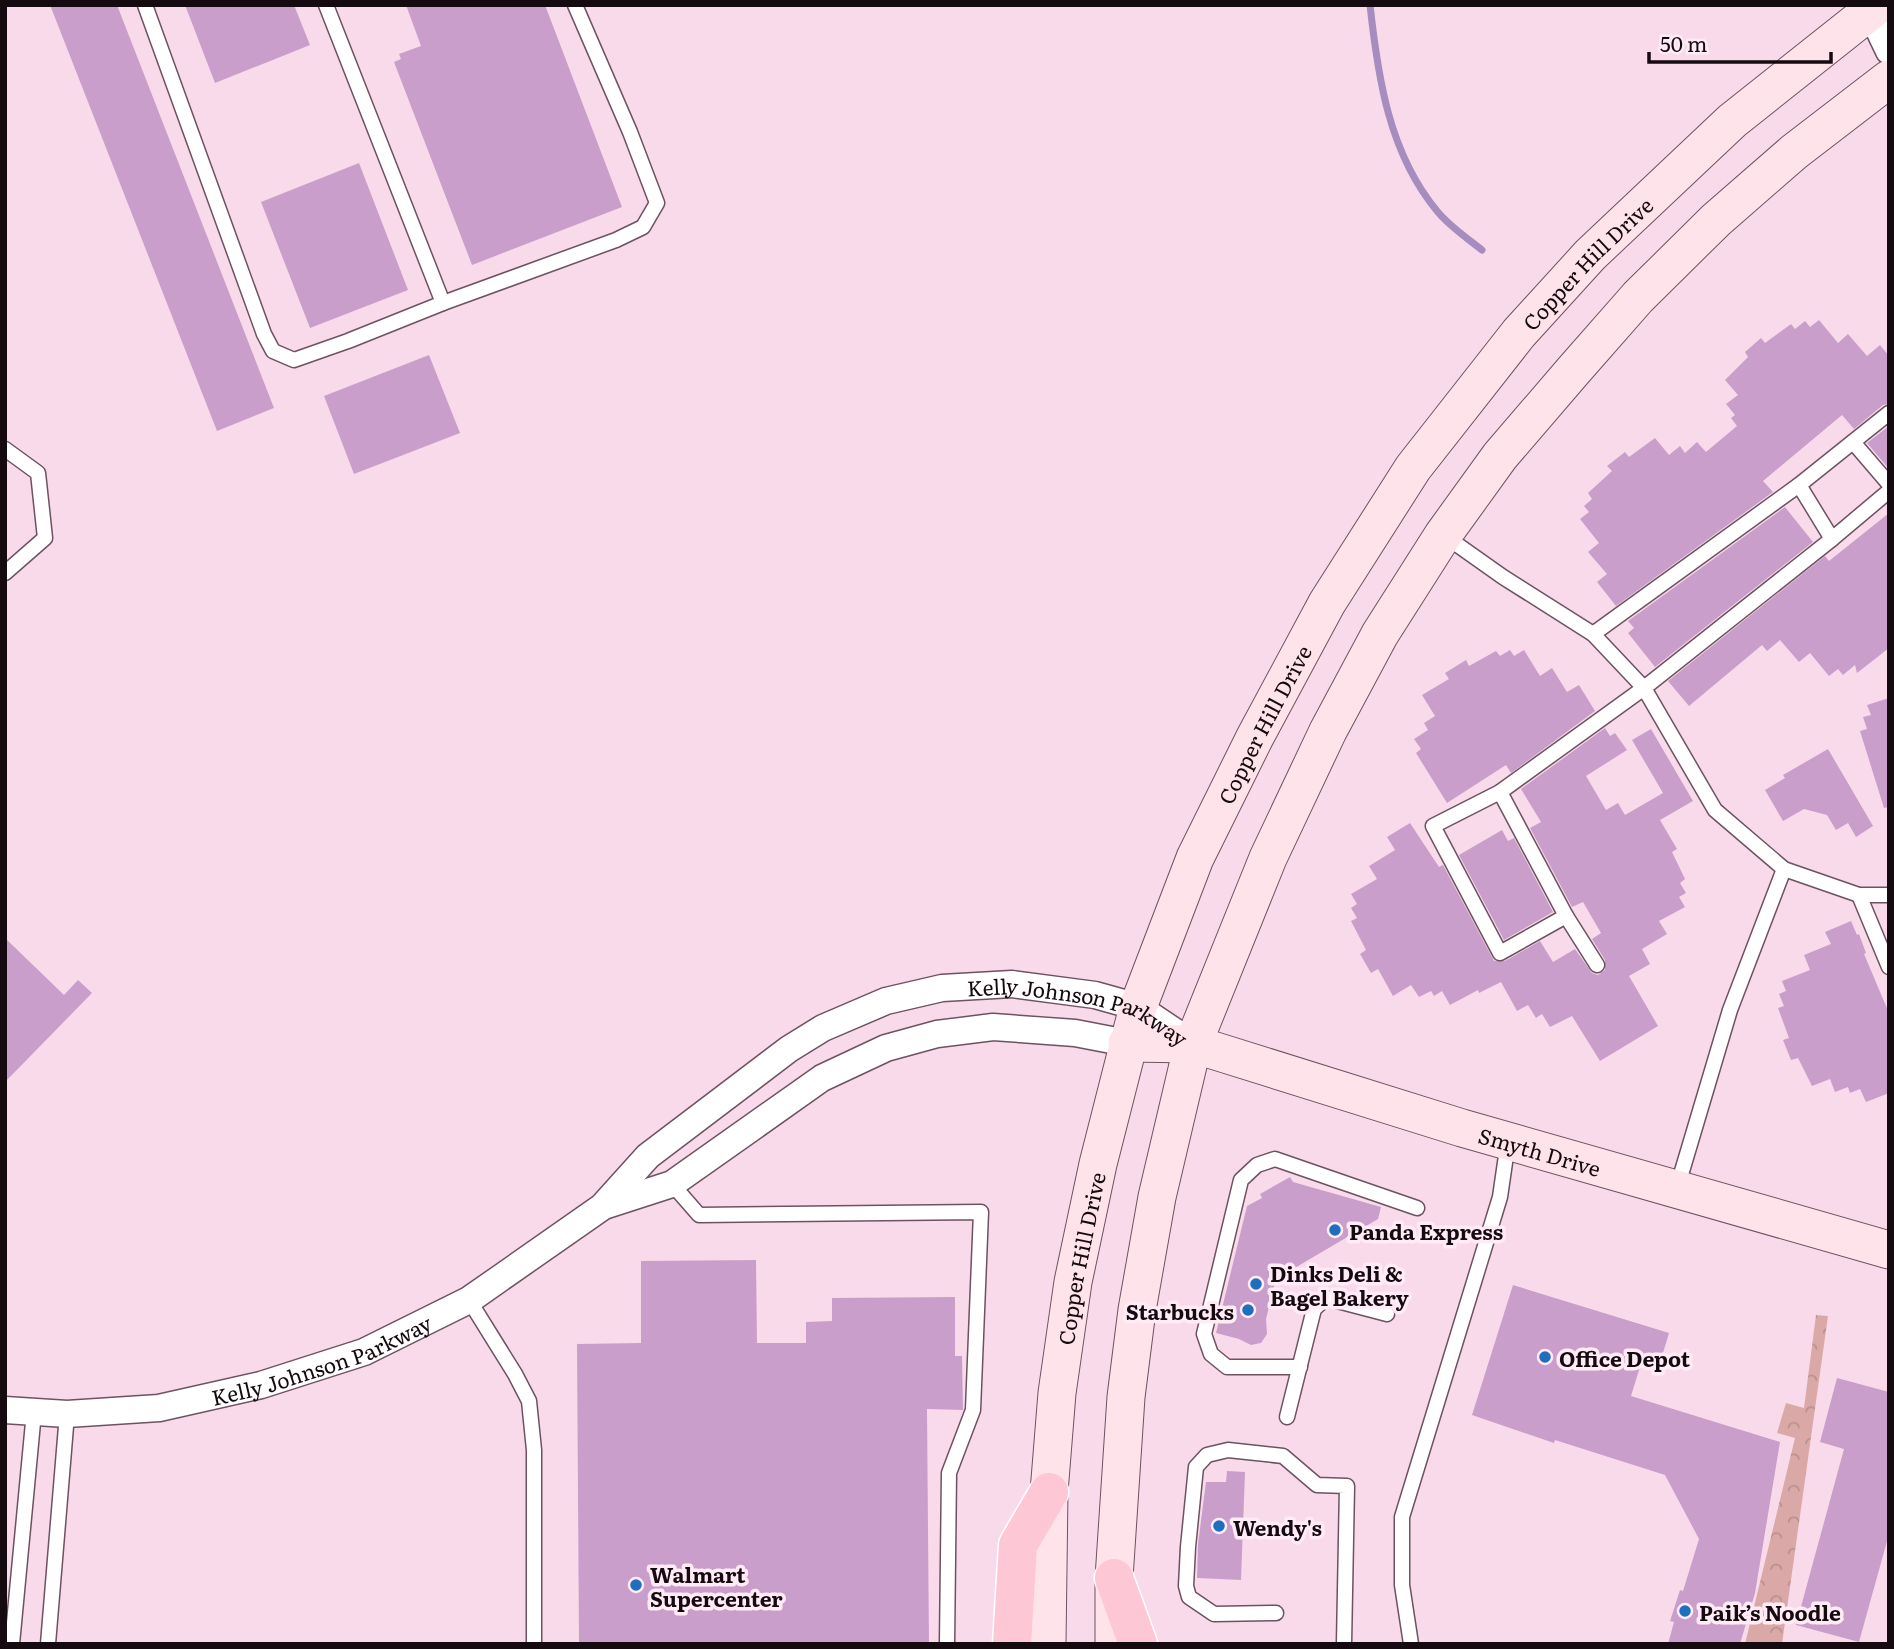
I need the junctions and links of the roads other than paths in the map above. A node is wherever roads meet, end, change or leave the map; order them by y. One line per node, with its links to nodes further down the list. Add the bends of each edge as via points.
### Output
1 (145, 5): 7 (lane, via 273,351 294,360)
2 (326, 5): 7 (lane)
3 (575, 5): 7 (lane, via 657,203 643,227 625,236)
4 (1876, 12): 5 (street); 26 (main road, Copper Hill Drive, via 1732,121 1590,256 1519,334 1413,468 1327,603 1255,737 1195,858)
5 (1889, 51)
6 (1889, 79): 14 (main road, via 1716,220 1638,297 1500,456)
7 (443, 303)
8 (1889, 413): 9 (lane)
9 (1853, 442): 11 (lane); 12 (lane)
10 (5, 449): 16 (lane, via 38,473 45,538)
11 (1889, 484)
12 (1799, 485): 15 (lane); 17 (lane)
13 (1889, 491): 15 (lane)
14 (1443, 535): 17 (lane); 28 (main road, via 1380,634 1328,731 1268,858)
15 (1832, 539): 18 (lane)
16 (5, 573)
17 (1593, 634): 18 (lane)
18 (1644, 688): 19 (lane); 20 (lane, via 1716,810)
19 (1500, 792): 23 (lane); 23 (lane, via 1433,826 1500,953)
20 (1784, 869): 21 (lane); 31 (lane, via 1730,1010)
21 (1858, 895): 22 (lane); 25 (lane)
22 (1889, 895)
23 (1566, 916): 24 (lane)
24 (1597, 965)
25 (1889, 967)
26 (1138, 1007): 27 (main road, Copper Hill Drive); 28 (street, Kelly Johnson Parkway); 32 (street, Kelly Johnson Parkway, via 1095,995 1012,984 942,988 886,1002 823,1028 789,1049 648,1156)
27 (1127, 1043): 28 (main road, Kelly Johnson Parkway); 30 (street, Kelly Johnson Parkway, via 1075,1033 993,1027 937,1034 886,1048 822,1078); 42 (main road, Copper Hill Drive, via 1073,1282)
28 (1193, 1044): 29 (main road, Smyth Drive); 43 (main road, via 1157,1197 1137,1310 1126,1397)
29 (1508, 1141): 31 (main road, Smyth Drive); 55 (lane, via 1500,1197 1402,1517 1402,1585)
30 (672, 1184): 32 (street, Kelly Johnson Parkway); 49 (lane, via 699,1215 981,1212 973,1410 949,1473)
31 (1677, 1189): 34 (main road, Smyth Drive)
32 (602, 1207): 35 (street, Kelly Johnson Parkway)
33 (1417, 1208): 37 (lane, via 1275,1159 1256,1165 1241,1181 1204,1334 1211,1354 1227,1367)
34 (1889, 1250)
35 (470, 1300): 40 (street, Kelly Johnson Parkway, via 364,1352 261,1385 159,1408); 48 (lane, via 529,1401 534,1450)
36 (1387, 1314): 37 (lane, via 1326,1298 1314,1309)
37 (1300, 1367): 41 (lane)
38 (5, 1410): 39 (street, Kelly Johnson Parkway)
39 (34, 1412): 40 (street, Kelly Johnson Parkway); 45 (lane)
40 (67, 1414): 47 (lane)
41 (1287, 1418)
42 (1049, 1492): 50 (main road, via 1018,1545); 51 (main road, Copper Hill Drive)
43 (1114, 1578): 52 (main road); 53 (main road)
44 (1276, 1613): 54 (lane, via 1214,1614 1189,1597 1187,1560 1196,1467 1207,1455 1227,1450 1283,1456 1317,1485 1347,1486)
45 (13, 1637): 46 (lane)
46 (20, 1644)
47 (48, 1644)
48 (534, 1644)
49 (947, 1644)
50 (1012, 1644)
51 (1047, 1644)
52 (1114, 1644)
53 (1138, 1644)
54 (1344, 1644)
55 (1411, 1644)

